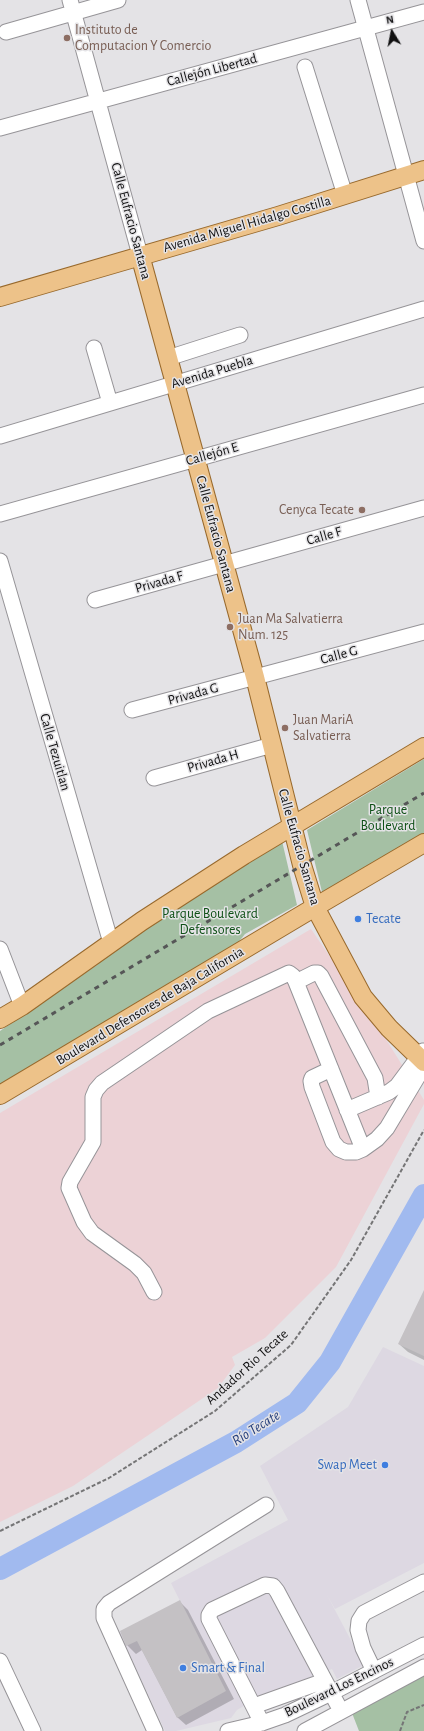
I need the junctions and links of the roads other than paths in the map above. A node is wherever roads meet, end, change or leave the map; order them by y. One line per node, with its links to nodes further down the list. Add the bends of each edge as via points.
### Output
1 (118, 0): 3 (street)
2 (358, 0): 5 (street)
3 (72, 6): 6 (street); 8 (street, Calle Eufracio Santana)
4 (424, 12): 5 (street, Callejón Libertad)
5 (365, 28): 8 (street, Callejón Libertad); 11 (street)
6 (6, 32)
7 (305, 67): 12 (street)
8 (98, 102): 9 (street, Callejón Libertad); 14 (street, Calle Eufracio Santana)
9 (0, 128)
10 (424, 170): 11 (main road, Avenida Miguel Hidalgo Costilla)
11 (407, 175): 12 (main road, Avenida Miguel Hidalgo Costilla); 13 (street)
12 (345, 195): 14 (main road, Avenida Miguel Hidalgo Costilla)
13 (424, 241)
14 (140, 255): 15 (main road, Avenida Miguel Hidalgo Costilla); 19 (main road, Calle Eufracio Santana)
15 (0, 297)
16 (424, 308): 20 (street, Avenida Puebla)
17 (240, 335): 19 (street)
18 (94, 348): 22 (street)
19 (168, 358): 20 (main road, Calle Eufracio Santana)
20 (175, 384): 22 (street, Avenida Puebla); 24 (main road, Calle Eufracio Santana)
21 (424, 395): 24 (street, Callejón E)
22 (110, 403): 23 (street, Avenida Puebla)
23 (0, 436)
24 (195, 458): 26 (street, Callejón E); 28 (main road, Calle Eufracio Santana)
25 (424, 508): 28 (street, Calle F)
26 (0, 514)
27 (0, 561): 39 (street, Calle Tezuitlan)
28 (223, 564): 29 (street, Privada F); 31 (main road, Calle Eufracio Santana)
29 (95, 600)
30 (424, 632): 31 (street, Calle G)
31 (255, 677): 32 (street, Privada G); 33 (main road, Calle Eufracio Santana)
32 (132, 710)
33 (272, 744): 35 (street, Privada H); 36 (main road, Calle Eufracio Santana)
34 (424, 748): 36 (main road)
35 (154, 778)
36 (292, 825): 38 (main road, Calle Eufracio Santana); 39 (main road)
37 (424, 843): 38 (main road, Boulevard Defensores de Baja California)
38 (314, 907): 44 (main road, Calle Eufracio Santana, via 363,997 389,1028); 46 (main road, Boulevard Defensores de Baja California)
39 (111, 943): 42 (main road)
40 (0, 949): 42 (street)
41 (296, 982): 45 (street); 47 (street, via 314,973 321,976 375,1078); 50 (street, via 293,976 286,974 208,1011 102,1083 96,1090 93,1097 93,1142 69,1188 84,1222 92,1232 135,1264 144,1273)
42 (22, 1006): 43 (main road)
43 (0, 1019)
44 (423, 1059): 47 (street, via 397,1086); 49 (street, via 387,1128)
45 (331, 1069): 48 (street); 49 (street, via 311,1081 333,1142 346,1152)
46 (0, 1095)
47 (378, 1097): 48 (street)
48 (347, 1110): 49 (street)
49 (363, 1149)
50 (154, 1292)
51 (266, 1505): 62 (street, via 109,1603 104,1609 104,1618)
52 (424, 1582): 56 (street, via 364,1613 359,1621 358,1630 363,1648)
53 (424, 1645): 56 (street, Boulevard Los Encinos)
54 (0, 1662): 61 (street)
55 (424, 1667): 59 (street, Boulevard Los Encinos)
56 (374, 1671): 57 (street, Boulevard Los Encinos)
57 (328, 1687): 58 (street); 58 (street, via 277,1591 273,1586 265,1585 212,1610 209,1615); 59 (street); 60 (street, Boulevard Los Encinos, via 285,1715)
58 (254, 1706): 60 (street)
59 (341, 1711): 64 (street, Boulevard Los Encinos)
60 (262, 1723): 63 (street, Boulevard Los Encinos)
61 (33, 1731)
62 (155, 1731)
63 (228, 1731)
64 (305, 1731)

